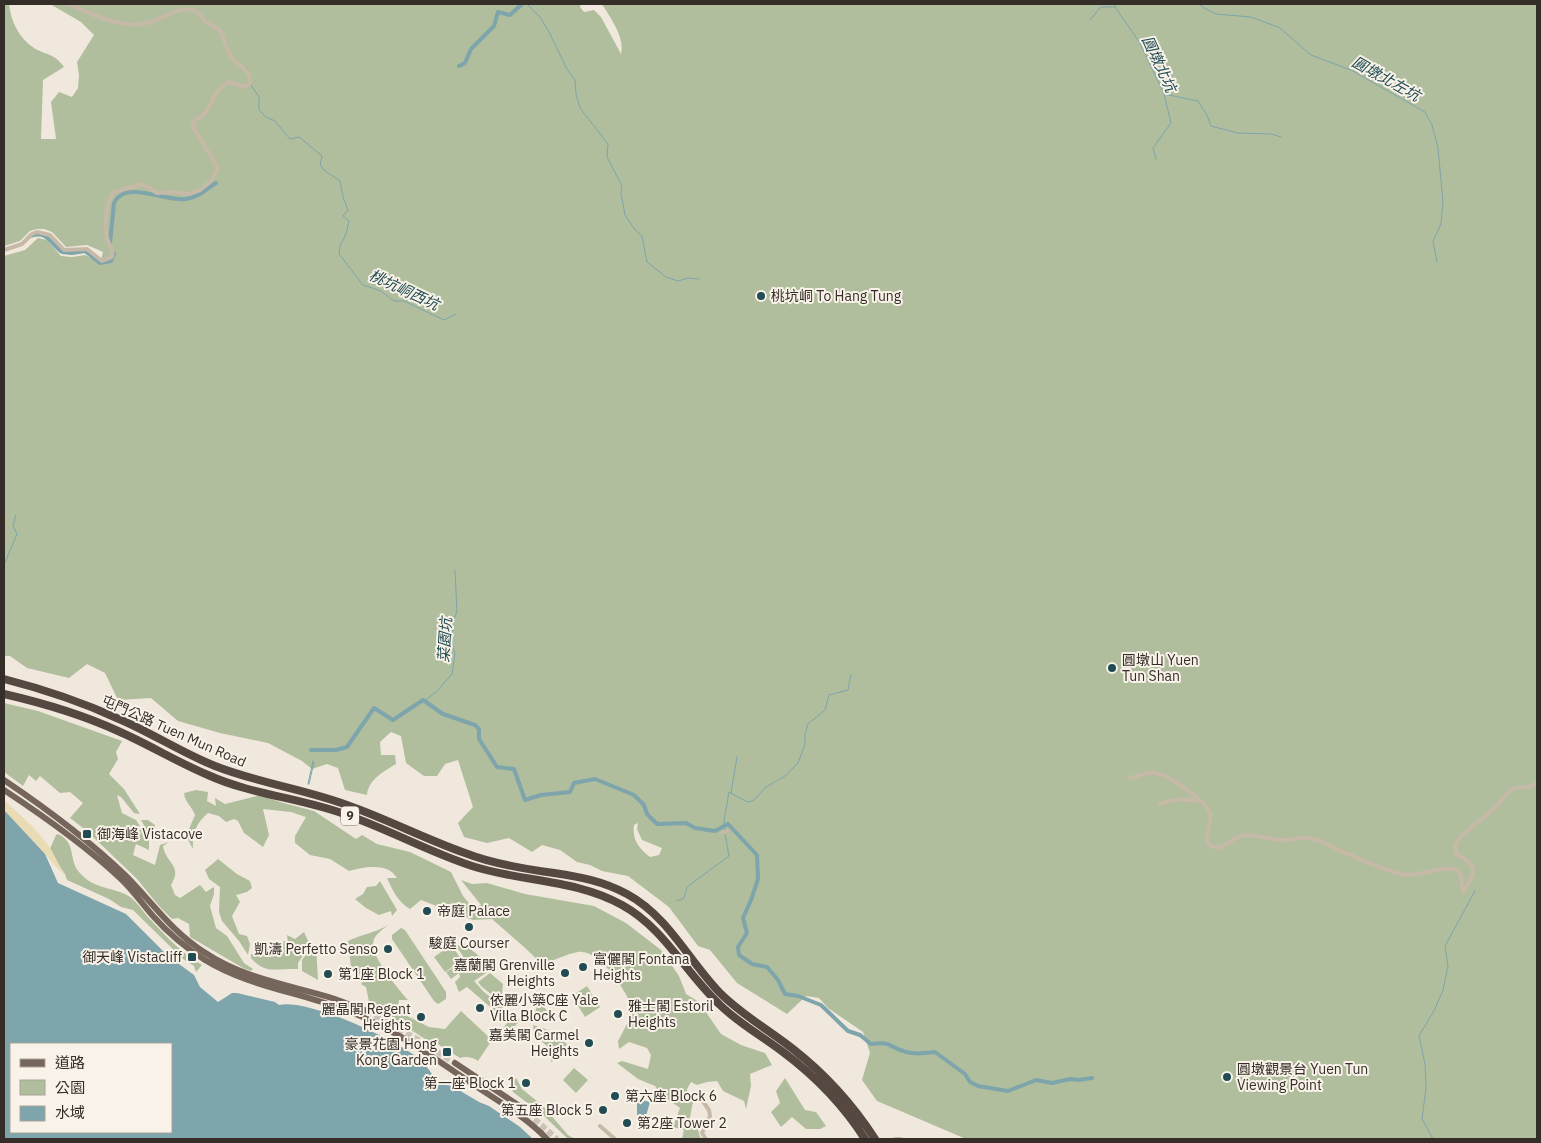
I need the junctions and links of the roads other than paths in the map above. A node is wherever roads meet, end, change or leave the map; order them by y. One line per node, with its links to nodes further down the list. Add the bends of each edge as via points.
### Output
1 (69, 4): 2 (street, via 117,23 147,23 180,10 196,10 207,23 220,30 227,50 249,74 250,83 245,87 228,82 224,84 216,91 203,115 193,122 218,168 211,181 200,190 189,194 157,193 140,184 111,194 106,234 112,257 102,261 88,249 64,250 43,232 34,233 22,244)
2 (4, 250)
3 (4, 679): 15 (highway, 屯門公路 Tuen Mun Road / 9, via 112,716 226,770 348,805 476,857 584,878 626,894 643,904 663,923 723,996 803,1057 825,1077)
4 (4, 694): 15 (highway, 屯門公路 Tuen Mun Road / 9, via 119,731 209,776 346,814 474,867 580,888 613,900 652,926 719,1005 785,1053)
5 (1130, 778): 9 (street, via 1155,772 1175,781)
6 (4, 780): 11 (main road, via 98,851 127,877 174,930 204,952 258,978 336,999)
7 (1537, 783): 9 (street, via 1507,793 1456,842 1456,854 1469,860 1473,867 1472,878 1463,892 1457,870 1450,868 1404,874 1311,838 1281,840 1243,835 1213,847 1206,839 1211,817)
8 (4, 790): 17 (main road, via 89,851 121,879 167,931 204,960 251,982 338,1007 379,1025)
9 (1199, 802): 10 (street, via 1186,799)
10 (1160, 804)
11 (367, 1011)
12 (455, 1063): 13 (main road)
13 (496, 1090): 16 (main road); 17 (street, via 497,1098)
14 (697, 1093): 21 (street, via 709,1110 710,1116 702,1133)
15 (841, 1100): 22 (highway, 屯門公路 Tuen Mun Road / 9); 23 (highway, 屯門公路 Tuen Mun Road / 9)
16 (520, 1107)
17 (511, 1110): 19 (main road)
18 (600, 1126): 20 (street)
19 (547, 1139)
20 (615, 1139)
21 (706, 1139)
22 (865, 1139)
23 (874, 1139)
24 (895, 1139): 25 (street)
25 (900, 1139)

